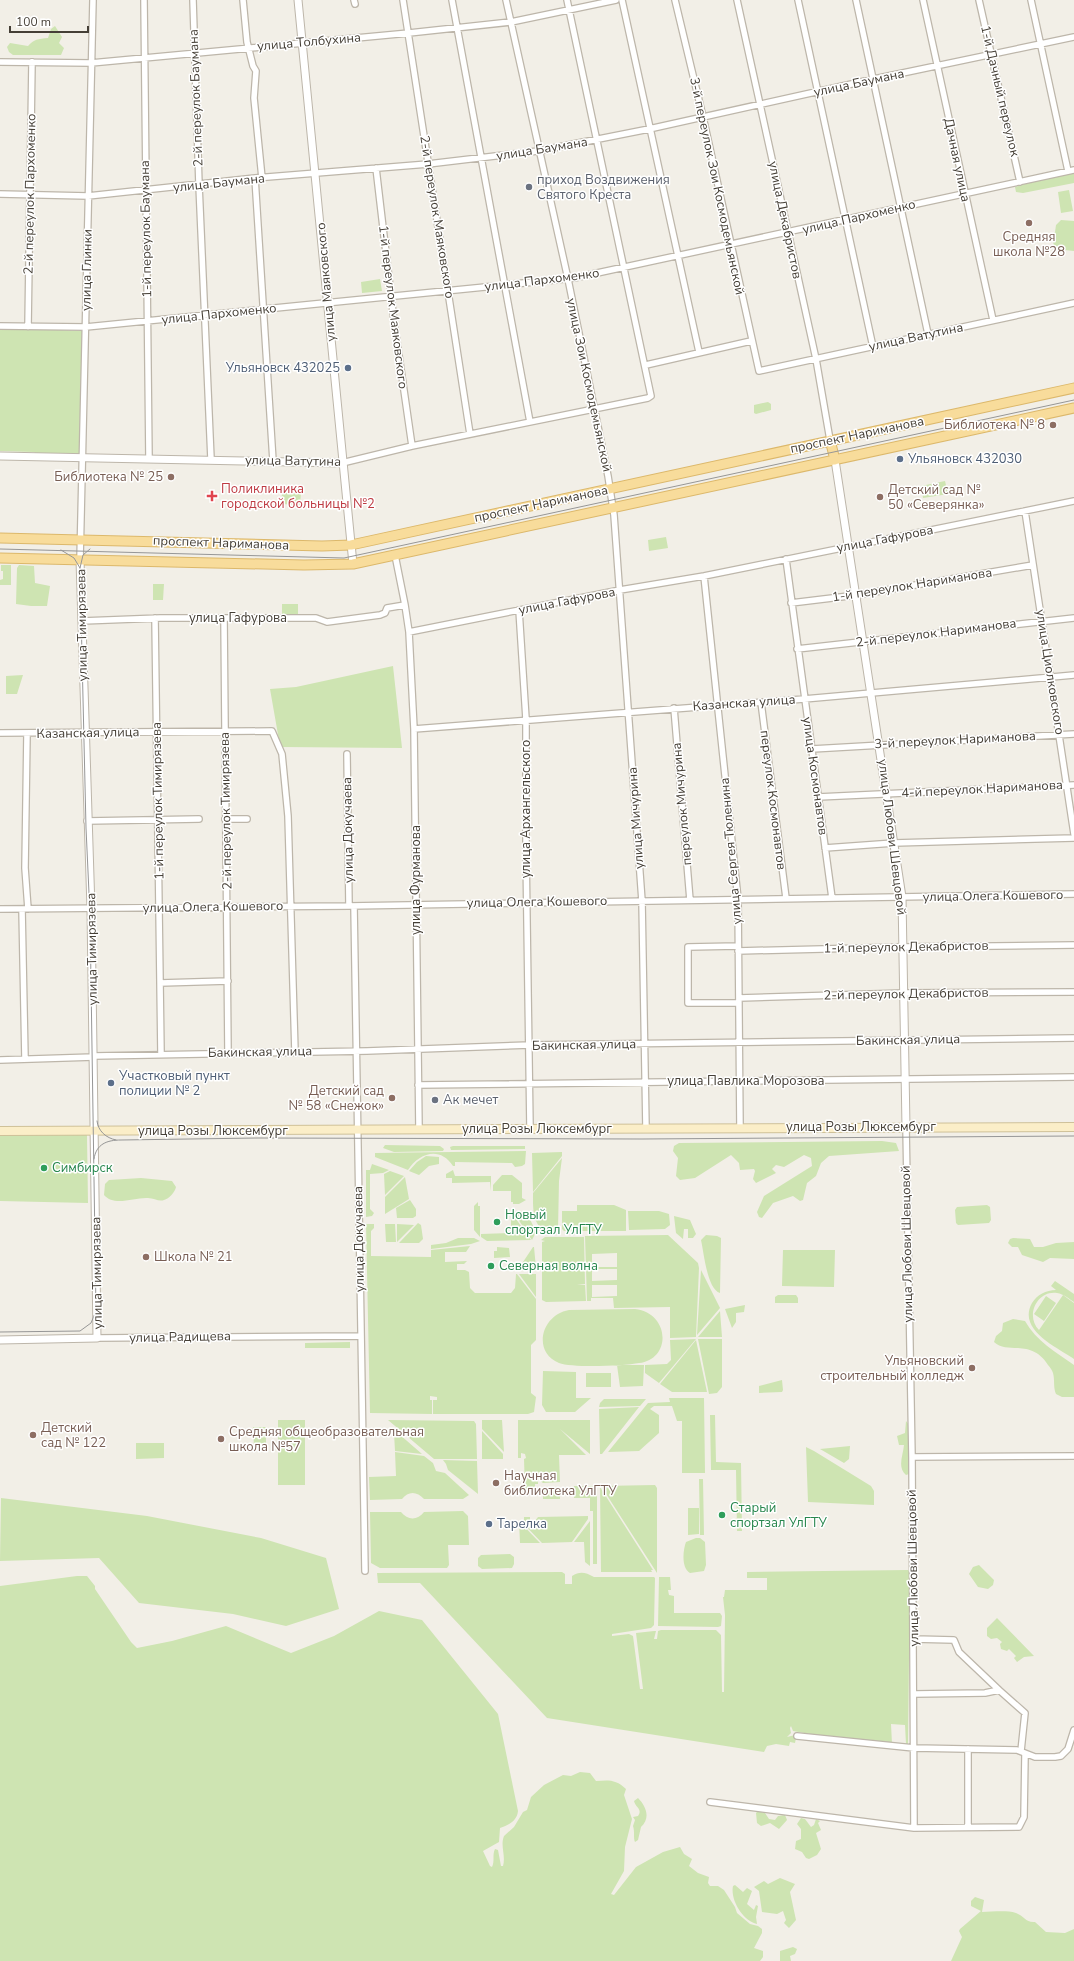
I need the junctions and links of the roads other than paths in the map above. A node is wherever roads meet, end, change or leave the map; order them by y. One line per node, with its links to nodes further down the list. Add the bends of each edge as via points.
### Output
1 (93, 0): 32 (street, улица Глинки)
2 (144, 0): 29 (street, 1-й переулок Баумана)
3 (193, 0): 27 (street, 2-й переулок Баумана)
4 (243, 0): 26 (street)
5 (298, 0): 24 (street, улица Маяковского)
6 (403, 0): 22 (street, 2-й переулок Маяковского)
7 (452, 0): 21 (street)
8 (506, 0): 20 (street, улица Зои Космодемьянской)
9 (568, 0): 19 (street)
10 (616, 0): 19 (street, улица Толбухина)
11 (622, 0): 38 (street)
12 (675, 0): 37 (street, 3-й переулок Зои Космодемьянской)
13 (737, 0): 36 (street, улица Декабристов)
14 (798, 0): 35 (street)
15 (856, 0): 34 (street)
16 (923, 0): 33 (street, Дачная улица)
17 (979, 0): 28 (street, 1-й Дачный переулок)
18 (1031, 0): 25 (street)
19 (570, 10): 20 (street, улица Толбухина); 39 (street)
20 (511, 22): 21 (street, улица Толбухина); 40 (street, улица Зои Космодемьянской)
21 (458, 28): 22 (street, улица Толбухина); 41 (street)
22 (409, 33): 24 (street, улица Толбухина); 42 (street, 2-й переулок Маяковского)
23 (1074, 37): 25 (street, улица Баумана)
24 (302, 42): 26 (street, улица Толбухина); 45 (street, улица Маяковского)
25 (1040, 44): 28 (street, улица Баумана); 44 (street)
26 (248, 48): 27 (street, улица Толбухина); 47 (street, via 256,71 254,98)
27 (195, 53): 29 (street, улица Толбухина); 49 (street, 2-й переулок Баумана)
28 (991, 54): 33 (street, улица Баумана); 48 (street, 1-й Дачный переулок)
29 (144, 58): 32 (street, улица Толбухина); 50 (street, 1-й переулок Баумана)
30 (0, 62): 31 (street, улица Толбухина)
31 (32, 62): 32 (street, улица Толбухина); 53 (street, 2-й переулок Пархоменко)
32 (91, 63): 54 (street, улица Глинки)
33 (938, 66): 34 (street, улица Баумана); 52 (street, Дачная улица)
34 (874, 79): 35 (street, улица Баумана); 55 (street)
35 (819, 92): 36 (street, улица Баумана); 56 (street)
36 (761, 104): 37 (street, улица Баумана); 57 (street, улица Декабристов)
37 (703, 117): 38 (street, улица Баумана); 58 (street, 3-й переулок Зои Космодемьянской)
38 (650, 129): 39 (street, улица Баумана); 59 (street)
39 (597, 140): 40 (street, улица Баумана); 60 (street)
40 (538, 151): 41 (street, улица Баумана); 61 (street, улица Зои Космодемьянской)
41 (482, 158): 42 (street, улица Баумана); 62 (street)
42 (428, 164): 43 (street, улица Баумана); 63 (street, 2-й переулок Маяковского)
43 (376, 168): 45 (street, улица Баумана); 64 (street, 1-й переулок Маяковского)
44 (1071, 170): 48 (street, улица Пархоменко)
45 (315, 174): 47 (street, улица Баумана); 66 (street, улица Маяковского)
46 (255, 178): 47 (street, улица Баумана); 49 (street, улица Баумана); 67 (street)
47 (262, 178)
48 (1020, 182): 52 (street, улица Пархоменко)
49 (199, 185): 50 (street, улица Баумана); 68 (street, 2-й переулок Баумана)
50 (145, 190): 54 (street, улица Баумана); 70 (street, 1-й переулок Баумана)
51 (0, 194): 53 (street, улица Баумана)
52 (964, 194): 55 (street, улица Пархоменко); 69 (street, Дачная улица)
53 (30, 195): 54 (street, улица Баумана); 72 (street, 2-й переулок Пархоменко)
54 (88, 196): 73 (street, улица Глинки)
55 (901, 207): 56 (street, улица Пархоменко); 74 (street)
56 (846, 219): 57 (street, улица Пархоменко); 76 (street)
57 (788, 233): 58 (street, улица Пархоменко); 78 (street, улица Декабристов)
58 (731, 245): 59 (street, улица Пархоменко); 75 (street, 3-й переулок Зои Космодемьянской)
59 (678, 256): 60 (street, улица Пархоменко); 77 (street)
60 (624, 268): 61 (street, улица Пархоменко); 79 (street)
61 (568, 279): 62 (street, улица Пархоменко); 83 (street, улица Зои Космодемьянской)
62 (505, 285): 63 (street, улица Пархоменко); 84 (street)
63 (449, 291): 64 (street, улица Пархоменко); 85 (street, 2-й переулок Маяковского)
64 (391, 297): 66 (street, улица Пархоменко); 87 (street, 1-й переулок Маяковского)
65 (1074, 303): 69 (street, улица Ватутина)
66 (328, 304): 67 (street, улица Пархоменко); 94 (street, улица Маяковского)
67 (263, 310): 68 (street, улица Пархоменко); 93 (street)
68 (205, 316): 70 (street, улица Пархоменко); 91 (street, 2-й переулок Баумана)
69 (993, 320): 74 (street, улица Ватутина)
70 (148, 321): 73 (street, улица Пархоменко); 90 (street, 1-й переулок Баумана)
71 (0, 326): 72 (street, улица Пархоменко)
72 (28, 326): 73 (street, улица Пархоменко)
73 (86, 327): 89 (street, улица Глинки)
74 (928, 334): 76 (street, улица Ватутина)
75 (751, 341): 77 (street); 80 (street, 3-й переулок Зои Космодемьянской)
76 (872, 346): 78 (street, улица Ватутина)
77 (698, 352): 79 (street)
78 (816, 359): 80 (street, улица Ватутина); 86 (street, улица Декабристов)
79 (646, 365): 83 (street, улица Ватутина, via 652,396)
80 (759, 371)
81 (1074, 388): 86 (main road, проспект Нариманова)
82 (1074, 408): 92 (main road, проспект Нариманова)
83 (594, 409): 84 (street, улица Ватутина); 95 (street, улица Зои Космодемьянской)
84 (530, 422): 85 (street, улица Ватутина)
85 (470, 434): 87 (street, улица Ватутина)
86 (830, 440): 92 (main road); 95 (main road, проспект Нариманова)
87 (412, 446): 94 (street, улица Ватутина)
88 (0, 456): 89 (street, улица Ватутина)
89 (83, 459): 90 (street, улица Ватутина); 100 (street, улица Глинки)
90 (149, 459): 91 (street, улица Ватутина)
91 (211, 459): 93 (street, улица Ватутина)
92 (835, 460): 97 (main road, проспект Нариманова); 102 (street, улица Любови Шевцовой)
93 (273, 461): 94 (street, улица Ватутина)
94 (342, 463): 101 (street, улица Маяковского)
95 (610, 489): 97 (street, улица Зои Космодемьянской); 101 (main road, проспект Нариманова)
96 (1074, 501): 98 (street, улица Гафурова)
97 (613, 508): 103 (main road, проспект Нариманова); 110 (street, улица Мичурина)
98 (1025, 510): 102 (street, улица Гафурова); 108 (street, улица Циолковского)
99 (0, 538): 100 (main road, проспект Нариманова)
100 (82, 539): 101 (main road, проспект Нариманова); 106 (street, улица Глинки)
101 (351, 545): 107 (street, улица Маяковского)
102 (850, 546): 105 (street, улица Гафурова); 111 (street, улица Любови Шевцовой)
103 (395, 555): 107 (main road, проспект Нариманова); 113 (street)
104 (0, 558): 106 (main road, проспект Нариманова)
105 (786, 559): 109 (street, улица Гафурова); 112 (street, улица Космонавтов)
106 (80, 560): 107 (main road, проспект Нариманова); 119 (street, улица Тимирязева)
107 (353, 564)
108 (1033, 565): 111 (street, 1-й переулок Нариманова); 118 (street, улица Циолковского)
109 (704, 576): 110 (street, улица Гафурова); 128 (street, улица Сергея Тюленина)
110 (620, 590): 114 (street, улица Гафурова); 130 (street, улица Мичурина)
111 (857, 595): 112 (street, 1-й переулок Нариманова); 121 (street, улица Любови Шевцовой)
112 (792, 603): 122 (street, улица Космонавтов)
113 (405, 605): 116 (street, улица Гафурова, via 387,608 385,613 380,615 327,622 316,618); 120 (street)
114 (519, 610): 120 (street, улица Гафурова); 131 (street, улица Архангельского)
115 (155, 618): 116 (street, улица Гафурова); 119 (street, улица Гафурова); 134 (street, 1-й переулок Тимирязева)
116 (224, 618): 133 (street, 2-й переулок Тимирязева)
117 (1074, 618): 118 (street, 2-й переулок Нариманова)
118 (1042, 620): 121 (street, 2-й переулок Нариманова); 124 (street, улица Циолковского)
119 (82, 621): 136 (street, улица Тимирязева)
120 (409, 632): 132 (street, улица Фурманова)
121 (864, 642): 122 (street, 2-й переулок Нариманова); 125 (street, улица Любови Шевцовой)
122 (797, 649): 126 (street, улица Космонавтов)
123 (1074, 675): 124 (street, Казанская улица)
124 (1050, 677): 125 (street, Казанская улица); 139 (street, улица Циолковского)
125 (872, 692): 126 (street, Казанская улица); 140 (street, улица Любови Шевцовой)
126 (804, 699): 127 (street, Казанская улица); 141 (street, улица Космонавтов)
127 (761, 702): 128 (street, Казанская улица); 158 (street, переулок Космонавтов)
128 (717, 705): 129 (street, Казанская улица); 160 (street, улица Сергея Тюленина)
129 (674, 708): 130 (street, Казанская улица); 161 (street, переулок Мичурина)
130 (628, 711): 131 (street, Казанская улица); 162 (street, улица Мичурина)
131 (526, 719): 132 (street, Казанская улица); 163 (street, улица Архангельского)
132 (414, 729): 164 (street, улица Фурманова)
133 (224, 731): 134 (street, Казанская улица); 148 (street, 2-й переулок Тимирязева); 166 (street, Казанская улица, via 272,731 282,754 288,816)
134 (157, 732): 136 (street, Казанская улица); 150 (street, 1-й переулок Тимирязева)
135 (0, 733): 137 (street, Казанская улица)
136 (85, 733): 137 (street, Казанская улица); 151 (street, улица Тимирязева)
137 (27, 734): 170 (street)
138 (1074, 734): 139 (street, 3-й переулок Нариманова)
139 (1059, 735): 140 (street, 3-й переулок Нариманова); 143 (street, улица Циолковского)
140 (879, 744): 141 (street, 3-й переулок Нариманова); 145 (street, улица Любови Шевцовой)
141 (812, 749): 146 (street, улица Космонавтов)
142 (347, 754): 167 (street, улица Докучаева)
143 (1067, 785): 144 (street, 4-й переулок Нариманова); 145 (street, 4-й переулок Нариманова); 152 (street, улица Циолковского)
144 (1074, 785)
145 (887, 794): 146 (street, 4-й переулок Нариманова); 154 (street, улица Любови Шевцовой)
146 (818, 797): 155 (street, улица Космонавтов)
147 (199, 819): 150 (street)
148 (225, 819): 149 (street); 165 (street, 2-й переулок Тимирязева)
149 (247, 819)
150 (159, 820): 151 (street); 168 (street, 1-й переулок Тимирязева)
151 (87, 821): 171 (street, улица Тимирязева)
152 (1074, 834)
153 (1074, 838): 154 (street)
154 (894, 843): 155 (street); 157 (street, улица Любови Шевцовой)
155 (825, 848): 159 (street, улица Космонавтов)
156 (1074, 894): 157 (street, улица Олега Кошевого)
157 (902, 897): 159 (street, улица Олега Кошевого); 173 (street, улица Любови Шевцовой)
158 (786, 898): 159 (street, улица Олега Кошевого); 160 (street, улица Олега Кошевого)
159 (832, 898)
160 (738, 899): 161 (street, улица Олега Кошевого); 174 (street, улица Сергея Тюленина)
161 (690, 900): 162 (street, улица Олега Кошевого)
162 (642, 901): 163 (street, улица Олега Кошевого); 184 (street, улица Мичурина)
163 (527, 903): 164 (street, улица Олега Кошевого); 185 (street, улица Архангельского)
164 (415, 904): 167 (street, улица Олега Кошевого); 186 (street, улица Фурманова)
165 (228, 906): 166 (street, улица Олега Кошевого); 168 (street, улица Олега Кошевого); 175 (street, 2-й переулок Тимирязева)
166 (291, 906): 167 (street, улица Олега Кошевого); 188 (street)
167 (352, 906): 187 (street, улица Докучаева)
168 (160, 907): 171 (street, улица Олега Кошевого); 176 (street, 1-й переулок Тимирязева)
169 (0, 909): 170 (street, улица Олега Кошевого)
170 (25, 909): 171 (street, улица Олега Кошевого); 192 (street)
171 (91, 909): 191 (street, улица Тимирязева)
172 (1074, 945): 173 (street, 1-й переулок Декабристов)
173 (903, 947): 174 (street, 1-й переулок Декабристов); 178 (street, улица Любови Шевцовой)
174 (738, 949): 179 (street, улица Сергея Тюленина); 180 (street, 1-й переулок Декабристов, via 688,947)
175 (228, 981): 176 (street); 189 (street, 2-й переулок Тимирязева)
176 (160, 983): 190 (street, 1-й переулок Тимирязева)
177 (1074, 992): 178 (street, 2-й переулок Декабристов)
178 (904, 994): 179 (street, 2-й переулок Декабристов); 182 (street, улица Любови Шевцовой)
179 (739, 1001): 180 (street, 2-й переулок Декабристов); 183 (street, улица Сергея Тюленина)
180 (688, 1003)
181 (1074, 1038): 182 (street, Бакинская улица)
182 (904, 1040): 183 (street, Бакинская улица); 195 (street, улица Любови Шевцовой)
183 (739, 1043): 184 (street, Бакинская улица); 197 (street, улица Сергея Тюленина)
184 (645, 1044): 185 (street, Бакинская улица); 196 (street, улица Мичурина)
185 (530, 1045): 186 (street, Бакинская улица); 198 (street, улица Архангельского)
186 (418, 1049): 187 (street, Бакинская улица); 199 (street, улица Фурманова)
187 (356, 1051): 188 (street, Бакинская улица); 205 (street, улица Докучаева)
188 (295, 1052): 189 (street, Бакинская улица)
189 (228, 1053): 190 (street, Бакинская улица)
190 (161, 1054): 191 (street, Бакинская улица)
191 (94, 1056): 192 (street, Бакинская улица); 208 (street, улица Тимирязева)
192 (25, 1059): 193 (street, Бакинская улица)
193 (0, 1060)
194 (1074, 1078): 195 (street, улица Павлика Морозова)
195 (905, 1079): 197 (street, улица Павлика Морозова); 200 (street, улица Любови Шевцовой)
196 (646, 1081): 197 (street, улица Павлика Морозова); 198 (street, улица Павлика Морозова); 203 (street, улица Мичурина)
197 (739, 1082): 204 (street, улица Сергея Тюленина)
198 (530, 1083): 199 (street, улица Павлика Морозова); 202 (street, улица Архангельского)
199 (418, 1085): 206 (street, улица Фурманова)
200 (906, 1127): 201 (main road, улица Розы Люксембург); 204 (main road, улица Розы Люксембург); 213 (street, улица Любови Шевцовой)
201 (1074, 1127)
202 (530, 1128): 203 (main road, улица Розы Люксембург); 206 (main road, улица Розы Люксембург)
203 (646, 1128): 204 (main road, улица Розы Люксембург)
204 (740, 1128)
205 (357, 1129): 206 (main road, улица Розы Люксембург); 208 (main road, улица Розы Люксембург); 209 (street, улица Докучаева)
206 (419, 1129)
207 (0, 1131): 208 (main road, улица Розы Люксембург)
208 (95, 1131): 210 (street, улица Тимирязева)
209 (360, 1336): 210 (street, улица Радищева); 214 (street, улица Докучаева)
210 (97, 1338): 211 (street, улица Радищева)
211 (0, 1340)
212 (1074, 1456): 213 (street)
213 (912, 1457): 215 (street, улица Любови Шевцовой)
214 (365, 1572)
215 (914, 1639): 216 (street, via 954,1640 959,1652); 217 (street, улица Любови Шевцовой)
216 (1000, 1690): 217 (street, via 985,1693); 222 (street, via 1025,1713)
217 (914, 1694): 220 (street, улица Любови Шевцовой)
218 (1074, 1730): 222 (street, via 1068,1749 1061,1756 1035,1757)
219 (797, 1736): 220 (street)
220 (914, 1748): 221 (street); 225 (street, улица Любови Шевцовой)
221 (968, 1748): 222 (street); 224 (street)
222 (1023, 1753): 224 (street, via 1024,1817 1019,1827)
223 (710, 1802): 225 (street)
224 (968, 1827): 225 (street)
225 (914, 1828)

